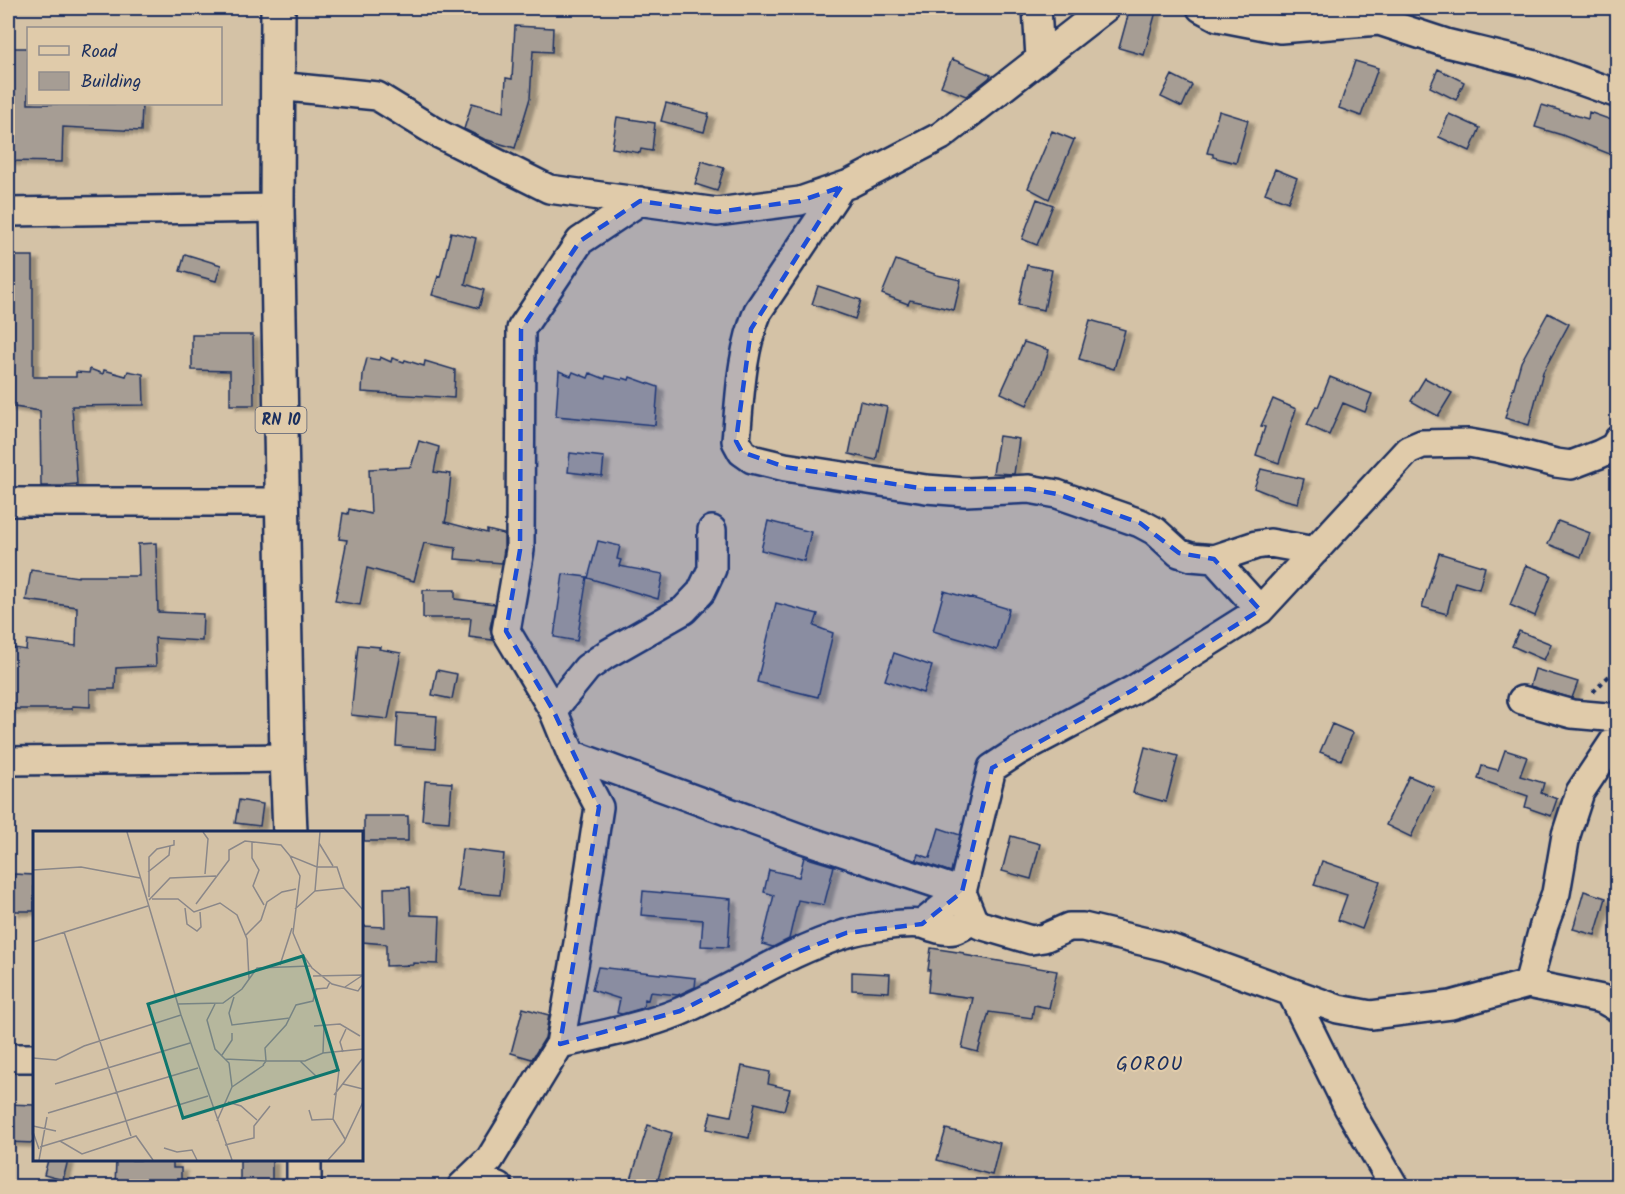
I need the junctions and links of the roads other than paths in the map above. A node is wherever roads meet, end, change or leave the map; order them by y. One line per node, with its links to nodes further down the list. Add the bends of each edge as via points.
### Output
1 (278, 8): 7 (main road, RN 10)
2 (1037, 8): 6 (street)
3 (1105, 8): 6 (street)
4 (1201, 8): 5 (street, via 1218,17 1280,29)
5 (1381, 14): 8 (street, via 1446,43 1536,65)
6 (1040, 58): 9 (street, via 941,136)
7 (277, 86): 10 (street, via 376,96 440,134 549,189); 11 (main road, RN 10)
8 (1617, 93)
9 (841, 187): 10 (street, via 800,201 717,212); 18 (street, via 758,310 744,362 736,441 742,452 752,459 785,467 926,489 1029,489 1057,494 1140,523 1179,553)
10 (640, 201): 21 (street, via 579,241 521,330 520,550 506,631)
11 (277, 208): 12 (street); 15 (main road, RN 10)
12 (8, 212)
13 (1617, 440): 17 (street, via 1614,447 1571,465 1469,443 1422,444 1408,450)
14 (8, 502): 15 (street)
15 (283, 502): 25 (main road, RN 10)
16 (712, 530): 21 (street, via 712,569 702,592 684,610 587,668)
17 (1315, 551): 18 (street, via 1270,543); 19 (street)
18 (1214, 559): 19 (street)
19 (1260, 610): 28 (street, via 1133,690 992,768)
20 (1522, 700): 22 (street, via 1572,714)
21 (553, 710): 24 (street)
22 (1617, 718)
23 (1617, 735): 31 (street, via 1577,800 1566,835 1556,893)
24 (571, 754): 28 (street); 34 (street, via 599,807)
25 (287, 758): 26 (street); 27 (main road, RN 10)
26 (8, 760)
27 (290, 831)
28 (962, 892): 29 (street); 30 (street)
29 (973, 920): 30 (street, via 951,931); 32 (street, via 1031,940 1069,927 1083,927 1167,947)
30 (922, 924): 34 (street, via 846,933 795,953 652,1022)
31 (1528, 984): 32 (street, via 1450,1005 1371,1015 1338,1009); 33 (street, via 1602,999)
32 (1291, 992): 41 (street, via 1348,1107)
33 (1617, 1008)
34 (560, 1044): 38 (street, via 490,1159)
35 (8, 1058): 36 (street)
36 (33, 1058)
37 (304, 1161): 39 (main road)
38 (467, 1181): 40 (street)
39 (304, 1186)
40 (498, 1186)
41 (1394, 1186)

